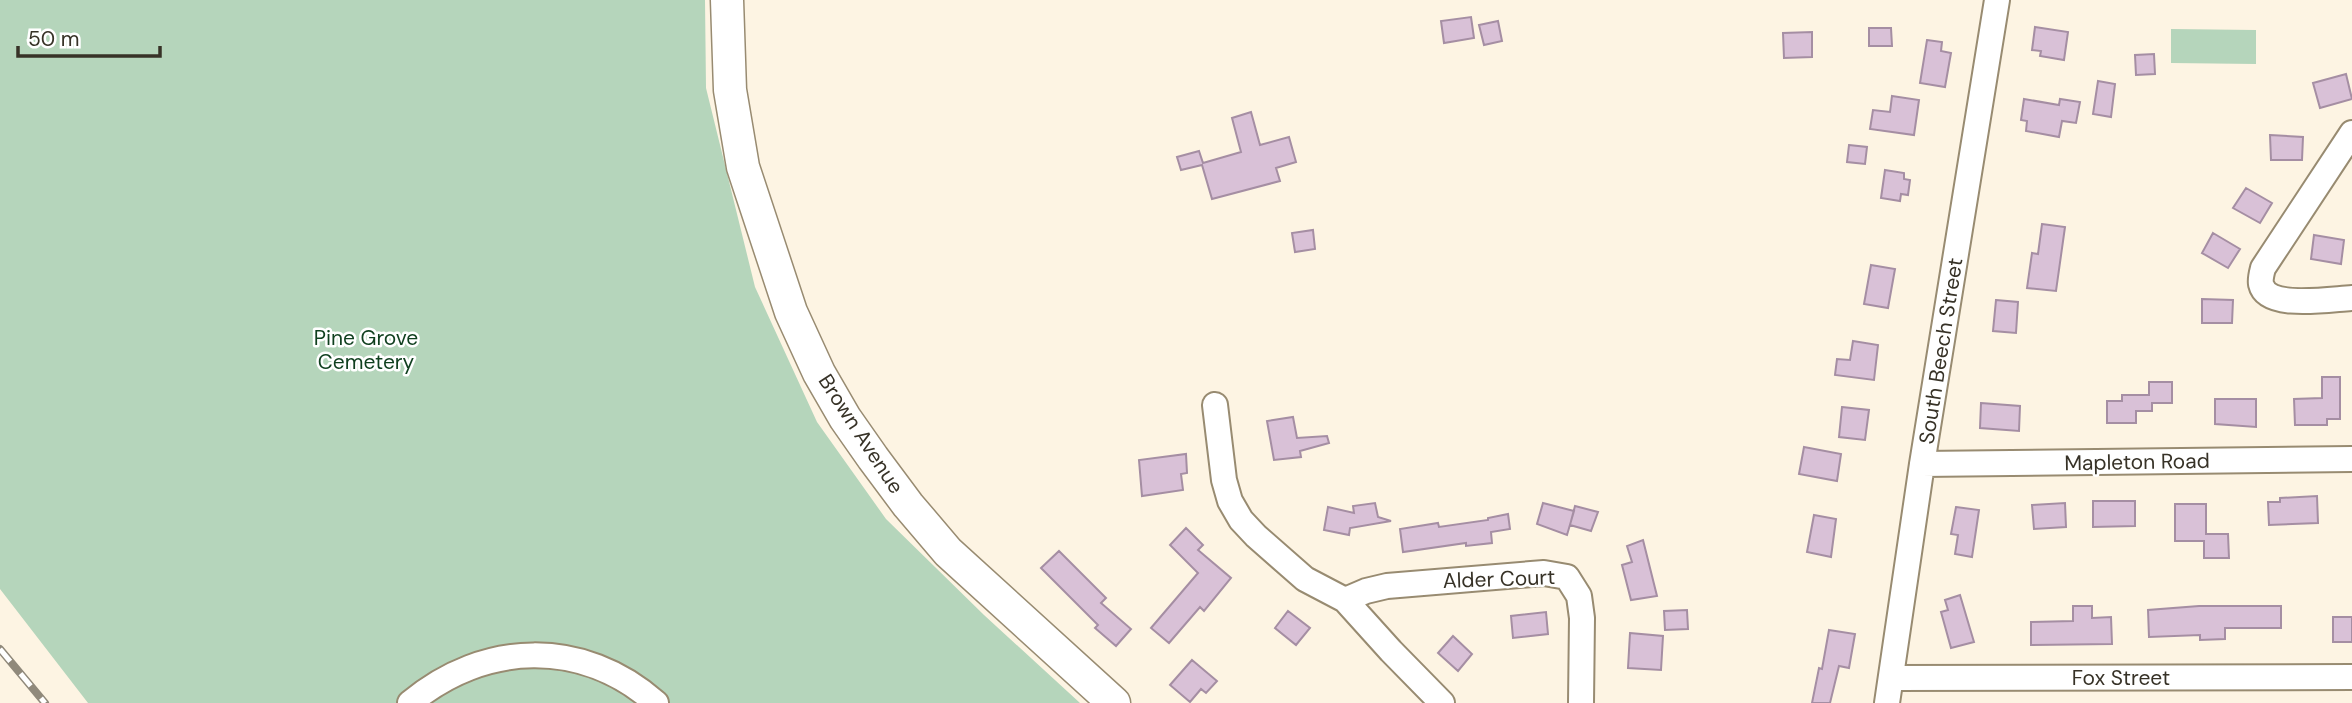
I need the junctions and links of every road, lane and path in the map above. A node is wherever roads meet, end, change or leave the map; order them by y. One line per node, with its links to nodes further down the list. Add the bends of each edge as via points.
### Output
1 (727, 0): 11 (main road, Brown Avenue, via 730,90 743,167 791,312 819,373 845,418 948,552)
2 (1997, 0): 7 (street, South Beech Street)
3 (2352, 133): 4 (street, via 2263,268 2260,283 2267,295 2282,301)
4 (2352, 298)
5 (1215, 405): 8 (street, via 1224,480 1241,520 1305,579)
6 (2352, 459): 7 (street, Mapleton Road)
7 (1922, 464): 10 (street, South Beech Street)
8 (1345, 600): 14 (street); 15 (street, Alder Court, via 1400,585 1544,573 1567,577 1579,596 1582,618)
9 (2352, 677): 10 (street, Fox Street)
10 (1891, 678): 16 (street, South Beech Street)
11 (1102, 700)
12 (410, 703): 13 (street, via 458,671 522,655 586,662 626,680)
13 (656, 703)
14 (1442, 703)
15 (1581, 703)
16 (1887, 703)

